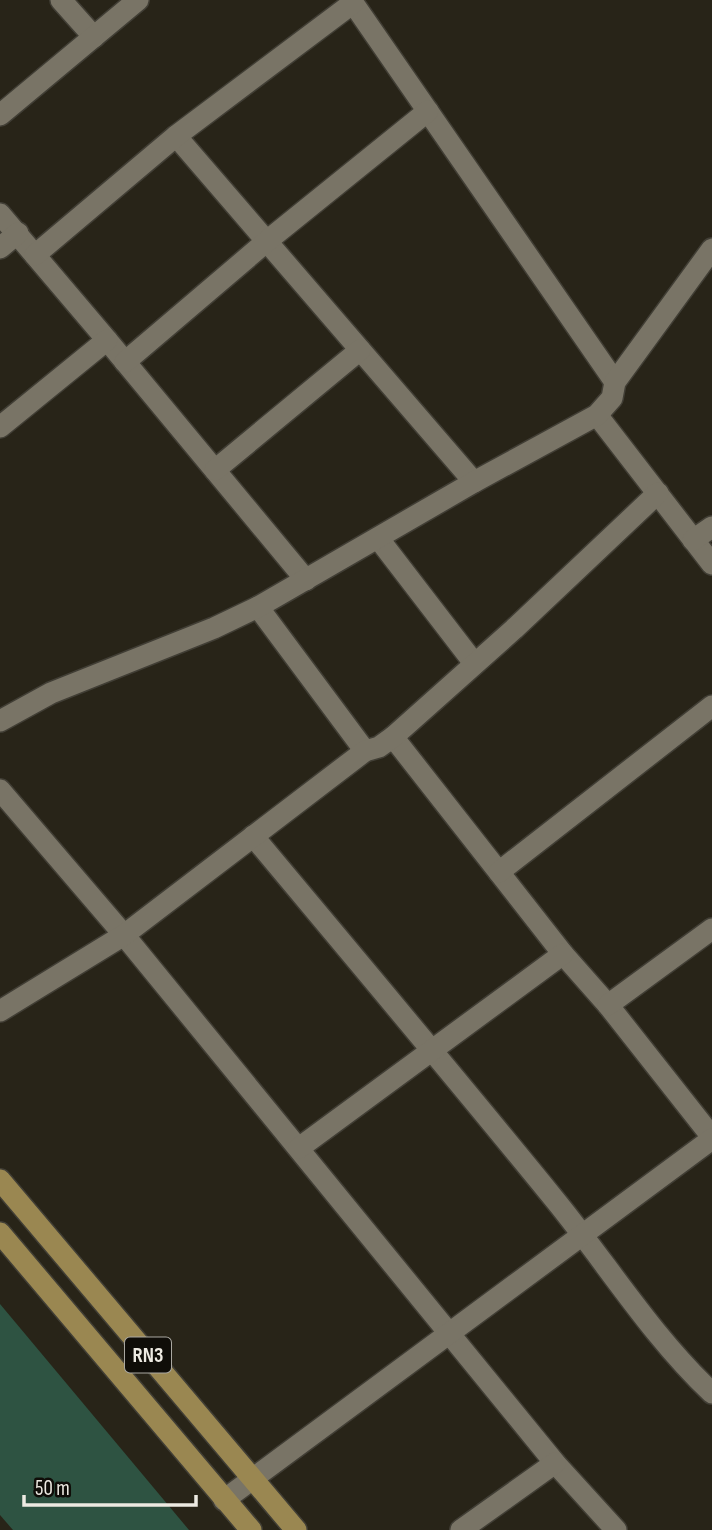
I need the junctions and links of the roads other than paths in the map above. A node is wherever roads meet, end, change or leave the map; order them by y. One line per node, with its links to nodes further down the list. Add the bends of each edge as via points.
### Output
1 (61, 0): 4 (street)
2 (138, 0): 4 (street)
3 (352, 1): 5 (street); 7 (street)
4 (94, 37): 6 (street)
5 (428, 111): 10 (street); 17 (street)
6 (0, 115)
7 (176, 136): 10 (street); 13 (street)
8 (0, 214): 9 (street)
9 (18, 233): 11 (street); 13 (street)
10 (267, 242): 15 (street); 16 (street)
11 (0, 248)
12 (712, 249): 17 (street)
13 (35, 255): 14 (street)
14 (107, 340): 16 (street); 19 (street)
15 (360, 350): 20 (street); 21 (street)
16 (125, 362): 20 (street)
17 (615, 382): 18 (street, via 612,398)
18 (597, 415): 21 (street); 22 (street)
19 (0, 427)
20 (215, 470): 27 (street)
21 (474, 482): 24 (street)
22 (658, 493): 25 (street); 29 (street)
23 (712, 527): 25 (street)
24 (378, 538): 27 (street); 29 (street)
25 (693, 540): 26 (street)
26 (712, 564)
27 (306, 580): 28 (street)
28 (258, 607): 31 (street, via 51,692); 33 (street)
29 (474, 663): 32 (street)
30 (712, 706): 36 (street)
31 (0, 721)
32 (393, 737): 33 (street); 36 (street)
33 (365, 751): 35 (street)
34 (0, 790): 38 (street)
35 (253, 836): 38 (street); 42 (street)
36 (499, 872): 39 (street)
37 (712, 929): 40 (street)
38 (124, 935): 41 (street); 44 (street)
39 (563, 954): 40 (street); 42 (street)
40 (608, 1005): 43 (street)
41 (0, 1012)
42 (433, 1051): 44 (street); 47 (street)
43 (712, 1138): 47 (street)
44 (299, 1148): 48 (street)
45 (0, 1180): 51 (main road, RN3)
46 (0, 1233): 52 (main road, RN3)
47 (582, 1234): 48 (street); 49 (street, via 651,1329)
48 (448, 1333): 50 (street); 51 (street)
49 (712, 1392)
50 (555, 1463): 55 (street); 56 (street)
51 (252, 1477): 52 (street); 54 (main road, RN3)
52 (224, 1500): 53 (main road, RN3)
53 (251, 1530)
54 (296, 1530)
55 (461, 1530)
56 (616, 1530)

